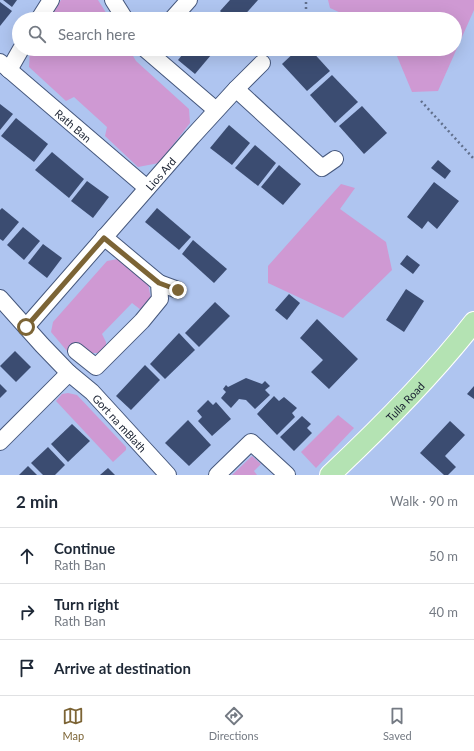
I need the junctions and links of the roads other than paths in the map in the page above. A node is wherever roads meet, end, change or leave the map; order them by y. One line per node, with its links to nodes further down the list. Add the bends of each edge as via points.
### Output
1 (51, 0): 4 (street)
2 (113, 0): 5 (street)
3 (189, 0): 6 (street)
4 (43, 12)
5 (121, 12)
6 (178, 12)
7 (14, 56): 10 (street)
8 (153, 56): 12 (street)
9 (262, 63): 11 (street, Lios Ard)
10 (4, 66): 14 (street, Rath Ban)
11 (236, 89): 12 (street, Lios Ard); 13 (street, via 322,168)
12 (216, 110): 14 (street, Lios Ard)
13 (335, 159)
14 (147, 188): 15 (street, Lios Ard)
15 (104, 238): 16 (street); 20 (street)
16 (159, 283): 17 (street); 21 (street, via 160,299 96,367)
17 (178, 290)
18 (0, 298): 20 (street, Gort na mBlath)
19 (474, 322): 27 (main road, Tulla Road, via 421,385)
20 (26, 327): 22 (street, Gort na mBlath)
21 (76, 351)
22 (68, 373): 23 (street); 24 (street, Gort na mBlath, via 92,392)
23 (0, 442)
24 (168, 475)
25 (217, 475): 26 (street, via 251,442)
26 (286, 475)
27 (330, 475)

